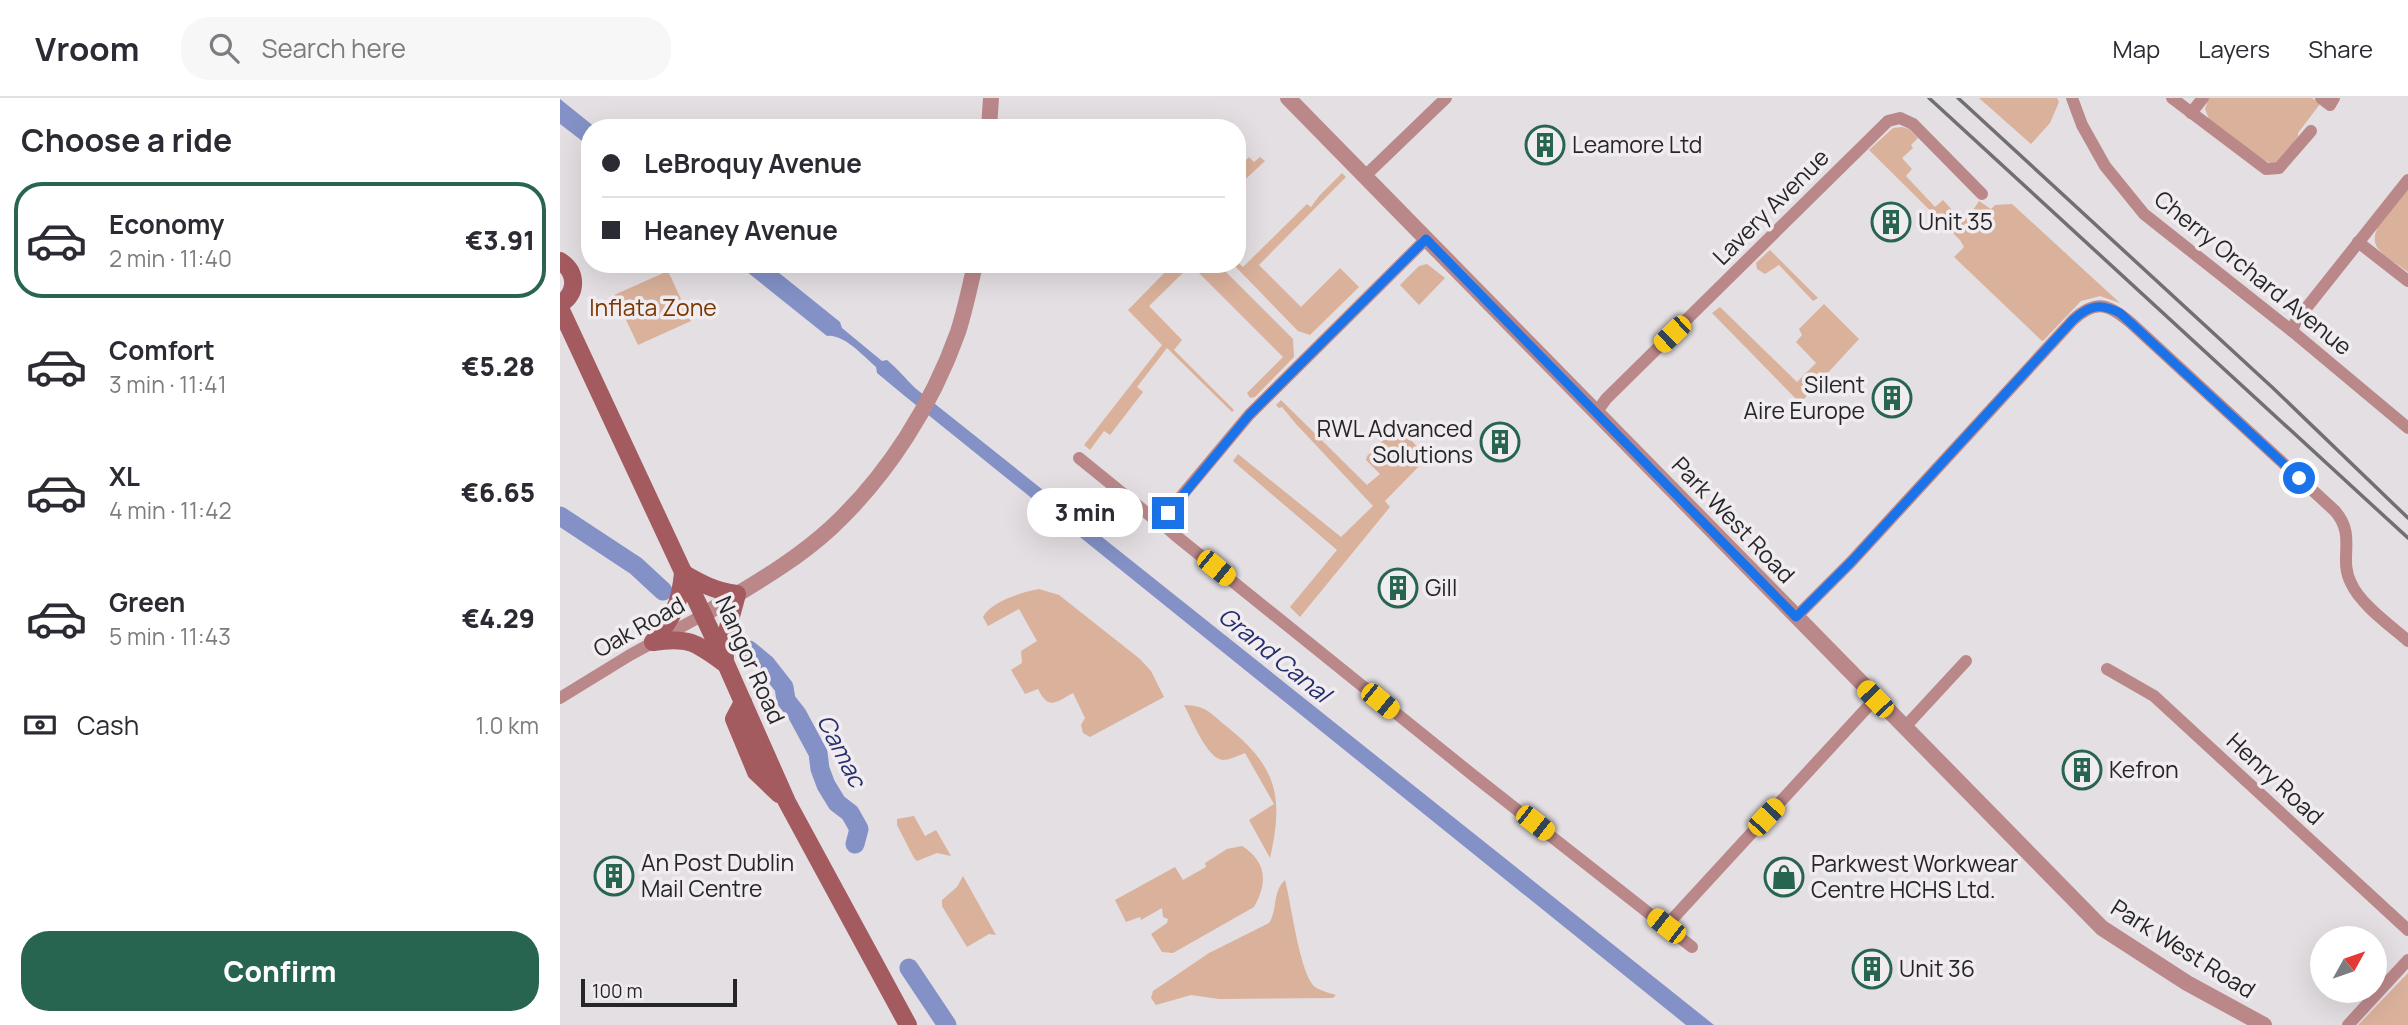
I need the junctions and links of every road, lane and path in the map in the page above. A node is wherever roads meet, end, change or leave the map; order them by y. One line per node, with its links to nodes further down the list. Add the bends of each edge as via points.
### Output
1 (991, 98): 10 (street)
2 (1288, 98): 12 (street, Park West Road)
3 (1446, 98): 12 (street)
4 (2072, 98): 21 (street, Cherry Orchard Avenue, via 2105,166 2144,214)
5 (2172, 98): 9 (street)
6 (2203, 98): 9 (street)
7 (2321, 98): 8 (street, via 2330,105)
8 (2334, 98)
9 (2191, 113): 11 (street, via 2266,169 2279,168)
10 (990, 119)
11 (2311, 131)
12 (1365, 176): 15 (street, Park West Road)
13 (2408, 180): 16 (street)
14 (1982, 194): 22 (street, Lavery Avenue, via 1913,124 1900,118 1891,120)
15 (1426, 239): 22 (street, Park West Road); 25 (street, via 1231,433)
16 (2358, 242): 19 (street); 21 (street)
17 (560, 261): 20 (main road, via 569,267 574,281)
18 (973, 273): 27 (street, via 958,331 937,379 908,434 865,493 830,529)
19 (2408, 281)
20 (560, 306): 26 (main road, Nangor Road, via 627,452 645,467 670,514 666,536)
21 (2292, 331): 23 (street, Cherry Orchard Avenue)
22 (1596, 413): 29 (street, Park West Road)
23 (2408, 428)
24 (1079, 458): 25 (street)
25 (1164, 522): 38 (street, via 1474,776)
26 (683, 573): 27 (main road, via 702,585); 28 (main road, Nangor Road); 31 (main road, via 674,617)
27 (737, 594): 28 (street); 33 (main road, via 724,649)
28 (703, 615): 31 (street, Oak Road); 33 (main road, Nangor Road)
29 (1796, 617): 30 (street, via 2073,320 2084,310 2100,306 2120,313 2335,511 2346,529 2351,584); 36 (street, Park West Road)
30 (2408, 641)
31 (653, 642): 33 (main road, via 688,641); 35 (street, Oak Road)
32 (1966, 661): 37 (street)
33 (726, 664): 42 (main road, Nangor Road, via 787,802)
34 (2107, 669): 39 (street, Henry Road, via 2154,696)
35 (560, 698)
36 (1875, 699): 37 (street, Park West Road); 38 (street)
37 (1904, 728): 43 (street, Park West Road, via 2102,928)
38 (1666, 926): 40 (street)
39 (2408, 929)
40 (1692, 947)
41 (2408, 960): 44 (street)
42 (908, 1025)
43 (2264, 1025)
44 (2348, 1025)

